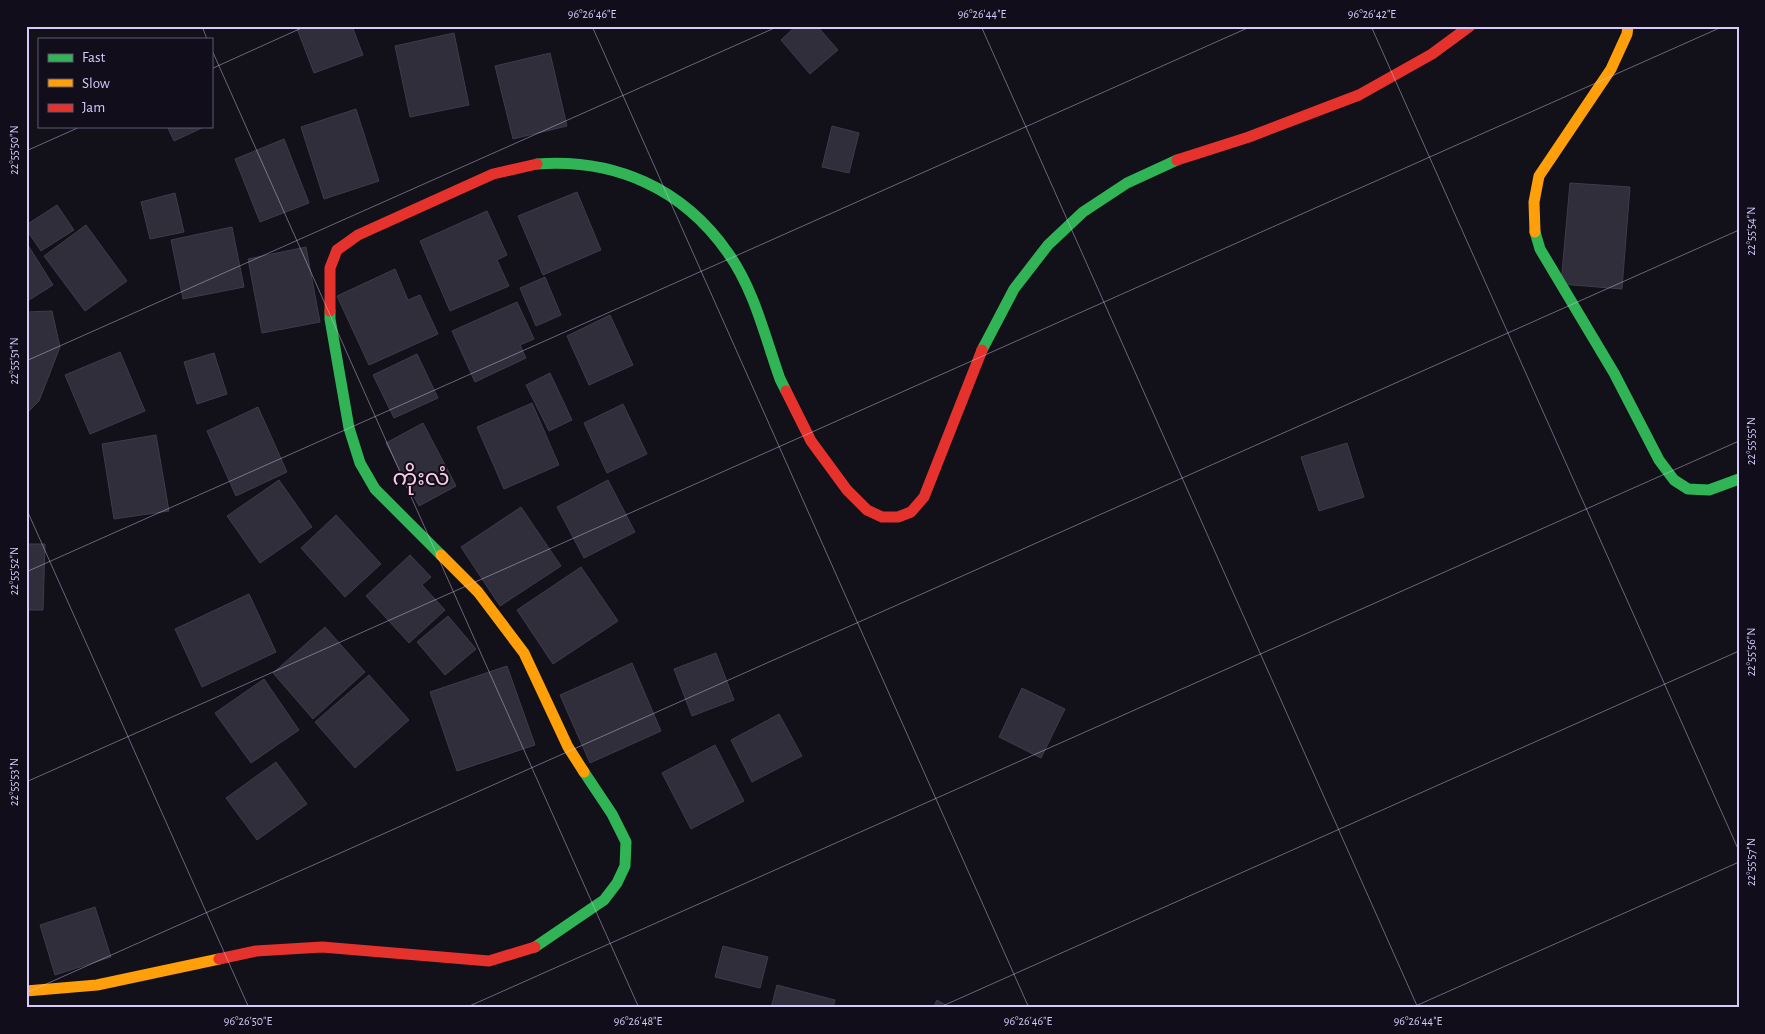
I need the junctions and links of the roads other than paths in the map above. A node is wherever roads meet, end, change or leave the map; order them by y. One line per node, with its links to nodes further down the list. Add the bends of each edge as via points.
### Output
1 (1470, 26): 4 (street, via 1432,54 1359,95 1178,160 1127,183 1083,212 1048,245 1014,289 983,349 924,497 911,512 898,517 882,517 867,510 847,490 811,441 780,379 749,292 728,253 701,221 668,194 627,174 562,162 532,164 493,174 358,236 337,250 330,268 330,319 349,428 360,463 375,489 478,592 524,653 568,747 612,814 626,842 625,866 604,900 537,947 489,961 322,947 256,951 97,985)
2 (1628, 26): 3 (street, via 1611,69 1539,176 1534,227 1540,249 1614,373 1659,460 1674,480 1688,489 1709,490)
3 (1739, 479)
4 (26, 991)

